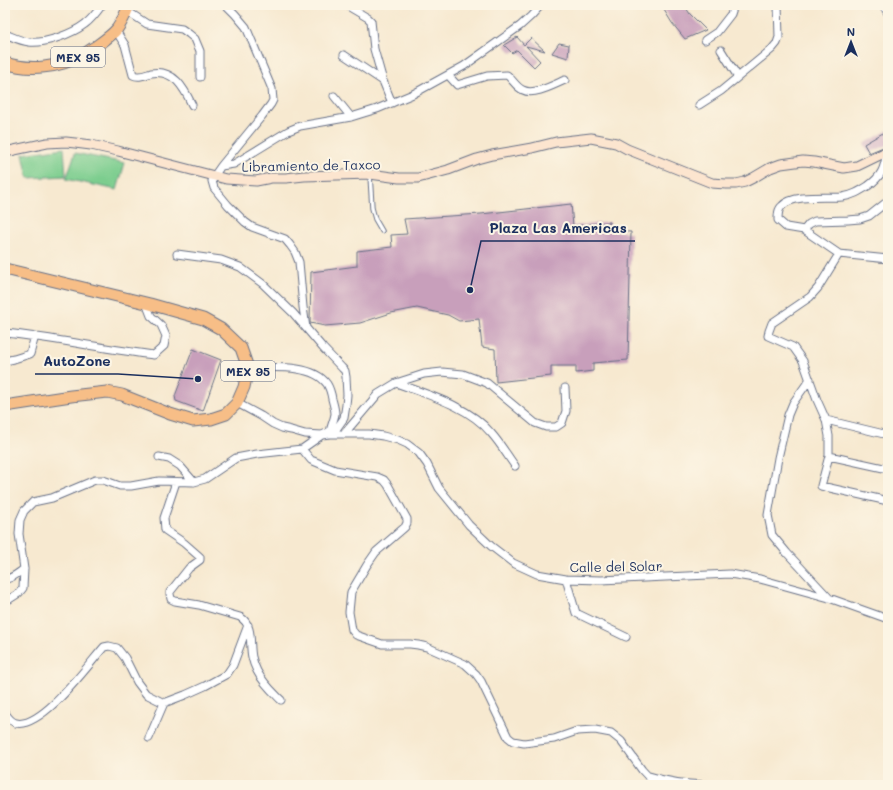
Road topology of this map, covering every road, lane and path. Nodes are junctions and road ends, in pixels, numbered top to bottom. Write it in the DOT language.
graph roads {
  1 [pos="102,5"];
  2 [pos="226,5"];
  3 [pos="346,5"];
  4 [pos="541,5"];
  5 [pos="734,5"];
  6 [pos="778,5"];
  7 [pos="883,5"];
  8 [pos="128,8"];
  9 [pos="888,13"];
  10 [pos="116,31"];
  11 [pos="5,34"];
  12 [pos="705,40"];
  13 [pos="721,50"];
  14 [pos="344,55"];
  15 [pos="5,63"];
  16 [pos="448,75"];
  17 [pos="200,77"];
  18 [pos="738,78"];
  19 [pos="565,80"];
  20 [pos="383,81"];
  21 [pos="334,96"];
  22 [pos="392,103"];
  23 [pos="192,105"];
  24 [pos="699,105"];
  25 [pos="351,117"];
  26 [pos="5,152"];
  27 [pos="888,152"];
  28 [pos="221,166"];
  29 [pos="370,174"];
  30 [pos="214,176"];
  31 [pos="888,201"];
  32 [pos="804,230"];
  33 [pos="382,231"];
  34 [pos="177,254"];
  35 [pos="839,254"];
  36 [pos="888,259"];
  37 [pos="5,269"];
  38 [pos="146,303"];
  39 [pos="306,328"];
  40 [pos="5,333"];
  41 [pos="34,336"];
  42 [pos="5,361"];
  43 [pos="248,368"];
  44 [pos="810,379"];
  45 [pos="396,384"];
  46 [pos="565,388"];
  47 [pos="237,403"];
  48 [pos="5,406"];
  49 [pos="826,420"];
  50 [pos="330,432"];
  51 [pos="344,434"];
  52 [pos="322,435"];
  53 [pos="888,435"];
  54 [pos="302,448"];
  55 [pos="159,456"];
  56 [pos="828,456"];
  57 [pos="515,466"];
  58 [pos="888,469"];
  59 [pos="176,482"];
  60 [pos="194,482"];
  61 [pos="888,501"];
  62 [pos="24,569"];
  63 [pos="566,579"];
  64 [pos="5,580"];
  65 [pos="829,598"];
  66 [pos="5,600"];
  67 [pos="888,619"];
  68 [pos="248,625"];
  69 [pos="626,637"];
  70 [pos="281,700"];
  71 [pos="164,703"];
  72 [pos="5,713"];
  73 [pos="149,738"];
  74 [pos="647,775"];
  75 [pos="656,785"];
  76 [pos="705,785"];
  1 -- 11 [label="street"];
  2 -- 28 [label="street"];
  3 -- 20 [label="street"];
  4 -- 16 [label="street"];
  5 -- 12 [label="street"];
  6 -- 18 [label="street"];
  7 -- 9 [label="street"];
  8 -- 10 [label="main road, MEX 95"];
  8 -- 17 [label="street"];
  10 -- 15 [label="main road, MEX 95"];
  10 -- 23 [label="street"];
  13 -- 18 [label="street"];
  14 -- 20 [label="street"];
  16 -- 19 [label="street"];
  16 -- 22 [label="street"];
  18 -- 24 [label="street"];
  20 -- 22 [label="street"];
  21 -- 25 [label="street"];
  22 -- 25 [label="street"];
  25 -- 28 [label="street"];
  26 -- 30 [label="main road, Libramiento de Taxco"];
  27 -- 29 [label="main road, Libramiento de Taxco"];
  27 -- 32 [label="street"];
  28 -- 30 [label="street"];
  29 -- 30 [label="main road, Libramiento de Taxco"];
  29 -- 33 [label="lane"];
  30 -- 39 [label="street"];
  31 -- 32 [label="street"];
  32 -- 35 [label="street"];
  34 -- 39 [label="street"];
  35 -- 36 [label="street"];
  35 -- 44 [label="street"];
  37 -- 38 [label="main road, MEX 95"];
  38 -- 41 [label="street"];
  38 -- 43 [label="main road, MEX 95"];
  39 -- 50 [label="street"];
  40 -- 41 [label="street"];
  41 -- 42 [label="street"];
  43 -- 47 [label="main road, MEX 95"];
  43 -- 50 [label="street"];
  44 -- 49 [label="street"];
  44 -- 65 [label="street"];
  45 -- 46 [label="street"];
  45 -- 51 [label="street"];
  45 -- 57 [label="street"];
  47 -- 48 [label="main road, MEX 95"];
  47 -- 52 [label="street, Calle del Solar"];
  49 -- 53 [label="street"];
  49 -- 56 [label="street"];
  50 -- 52 [label="street"];
  51 -- 52 [label="street, Calle del Solar"];
  51 -- 63 [label="street, Calle del Solar"];
  52 -- 54 [label="street"];
  54 -- 60 [label="street"];
  54 -- 74 [label="street"];
  55 -- 60 [label="street"];
  56 -- 58 [label="street"];
  56 -- 61 [label="street"];
  59 -- 60 [label="street"];
  59 -- 62 [label="street"];
  59 -- 68 [label="street"];
  62 -- 64 [label="street"];
  62 -- 66 [label="street"];
  63 -- 65 [label="street, Calle del Solar"];
  63 -- 69 [label="street"];
  65 -- 67 [label="street, Calle del Solar"];
  68 -- 70 [label="street"];
  68 -- 71 [label="street"];
  71 -- 72 [label="street"];
  71 -- 73 [label="street"];
  74 -- 75 [label="street"];
  74 -- 76 [label="street"];
}
